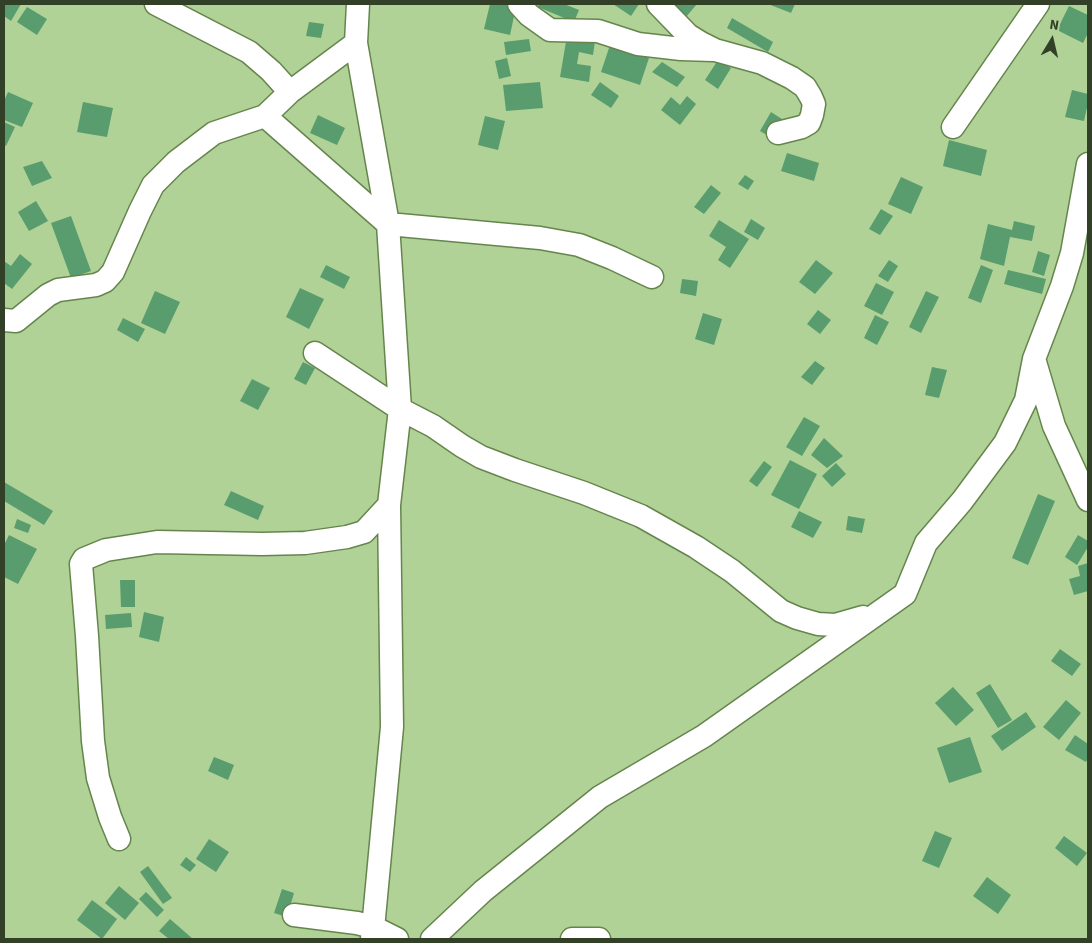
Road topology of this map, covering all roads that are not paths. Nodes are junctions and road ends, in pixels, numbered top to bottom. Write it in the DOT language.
graph roads {
  1 [pos="156,4"];
  2 [pos="358,4"];
  3 [pos="519,4"];
  4 [pos="658,4"];
  5 [pos="1038,4"];
  6 [pos="356,43"];
  7 [pos="715,50"];
  8 [pos="290,92"];
  9 [pos="265,116"];
  10 [pos="953,127"];
  11 [pos="778,133"];
  12 [pos="1088,164"];
  13 [pos="388,224"];
  14 [pos="1081,236"];
  15 [pos="652,277"];
  16 [pos="4,320"];
  17 [pos="315,353"];
  18 [pos="1034,359"];
  19 [pos="400,408"];
  20 [pos="1088,500"];
  21 [pos="389,505"];
  22 [pos="364,532"];
  23 [pos="389,534"];
  24 [pos="905,594"];
  25 [pos="119,839"];
  26 [pos="294,915"];
  27 [pos="372,933"];
  28 [pos="396,939"];
  29 [pos="432,939"];
  30 [pos="572,939"];
  31 [pos="598,939"];
  1 -- 8 [label="street"];
  2 -- 6 [label="street"];
  3 -- 7 [label="street"];
  4 -- 7 [label="street"];
  5 -- 10 [label="street"];
  6 -- 8 [label="street"];
  6 -- 13 [label="street"];
  7 -- 11 [label="street"];
  8 -- 9 [label="street"];
  9 -- 13 [label="street"];
  9 -- 16 [label="street"];
  12 -- 14 [label="street"];
  13 -- 15 [label="street"];
  13 -- 19 [label="street"];
  14 -- 18 [label="street"];
  17 -- 19 [label="street"];
  18 -- 20 [label="street"];
  18 -- 24 [label="street"];
  19 -- 21 [label="street"];
  19 -- 24 [label="street"];
  21 -- 22 [label="street"];
  21 -- 23 [label="street"];
  22 -- 23 [label="street"];
  22 -- 25 [label="street"];
  23 -- 27 [label="street"];
  24 -- 29 [label="street"];
  26 -- 27 [label="street"];
  27 -- 28 [label="street"];
  30 -- 31 [label="street"];
}
